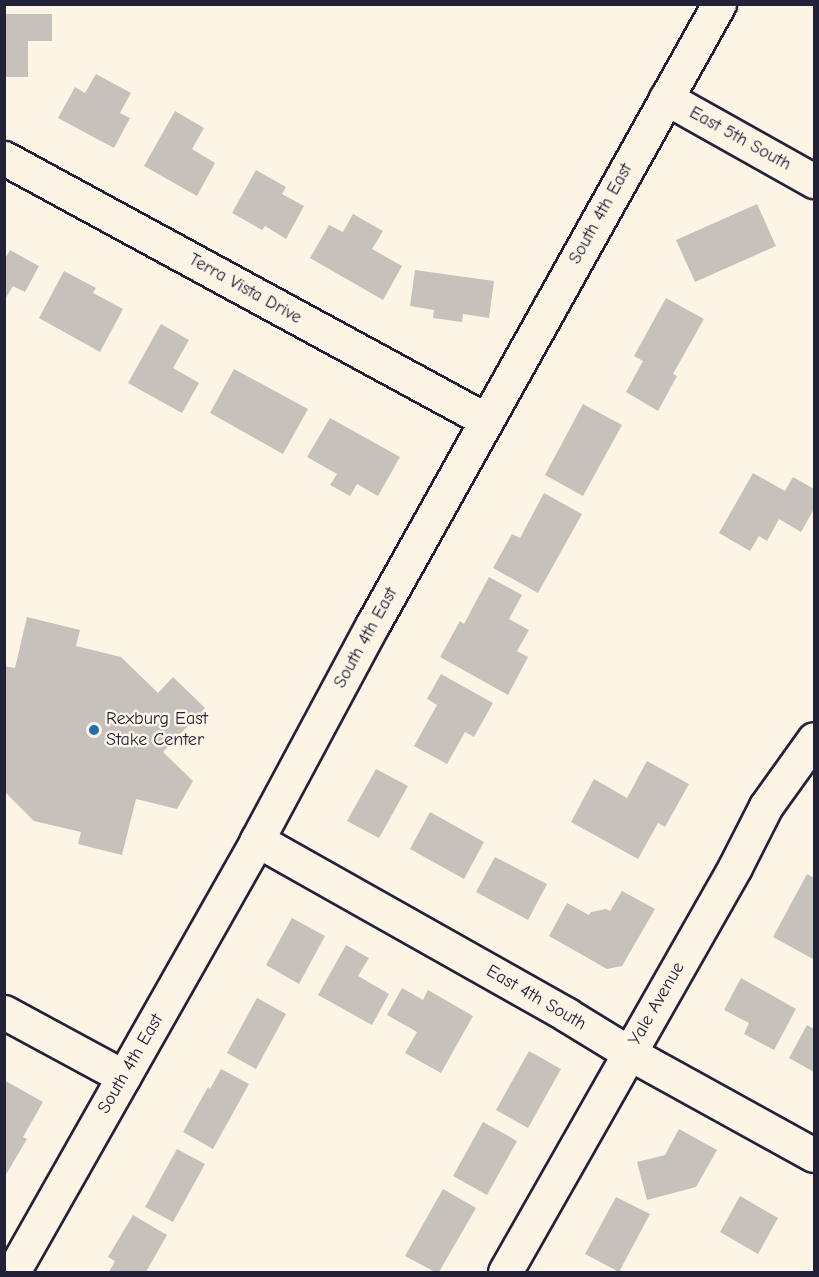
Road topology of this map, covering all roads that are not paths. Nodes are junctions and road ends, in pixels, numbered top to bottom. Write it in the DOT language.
graph roads {
  1 [pos="719,4"];
  2 [pos="666,98"];
  3 [pos="4,158"];
  4 [pos="814,181"];
  5 [pos="486,420"];
  6 [pos="814,739"];
  7 [pos="257,840"];
  8 [pos="4,1012"];
  9 [pos="629,1053"];
  10 [pos="124,1077"];
  11 [pos="814,1155"];
  12 [pos="13,1272"];
  13 [pos="505,1272"];
  1 -- 2 [label="street, South 4th East"];
  2 -- 4 [label="street, East 5th South"];
  2 -- 5 [label="street, South 4th East"];
  3 -- 5 [label="street, Terra Vista Drive"];
  5 -- 7 [label="street, South 4th East"];
  6 -- 9 [label="street, Yale Avenue"];
  7 -- 9 [label="street, East 4th South"];
  7 -- 10 [label="street, South 4th East"];
  8 -- 10 [label="street"];
  9 -- 11 [label="street, East 4th South"];
  9 -- 13 [label="street, Yale Avenue"];
  10 -- 12 [label="street, South 4th East"];
}
